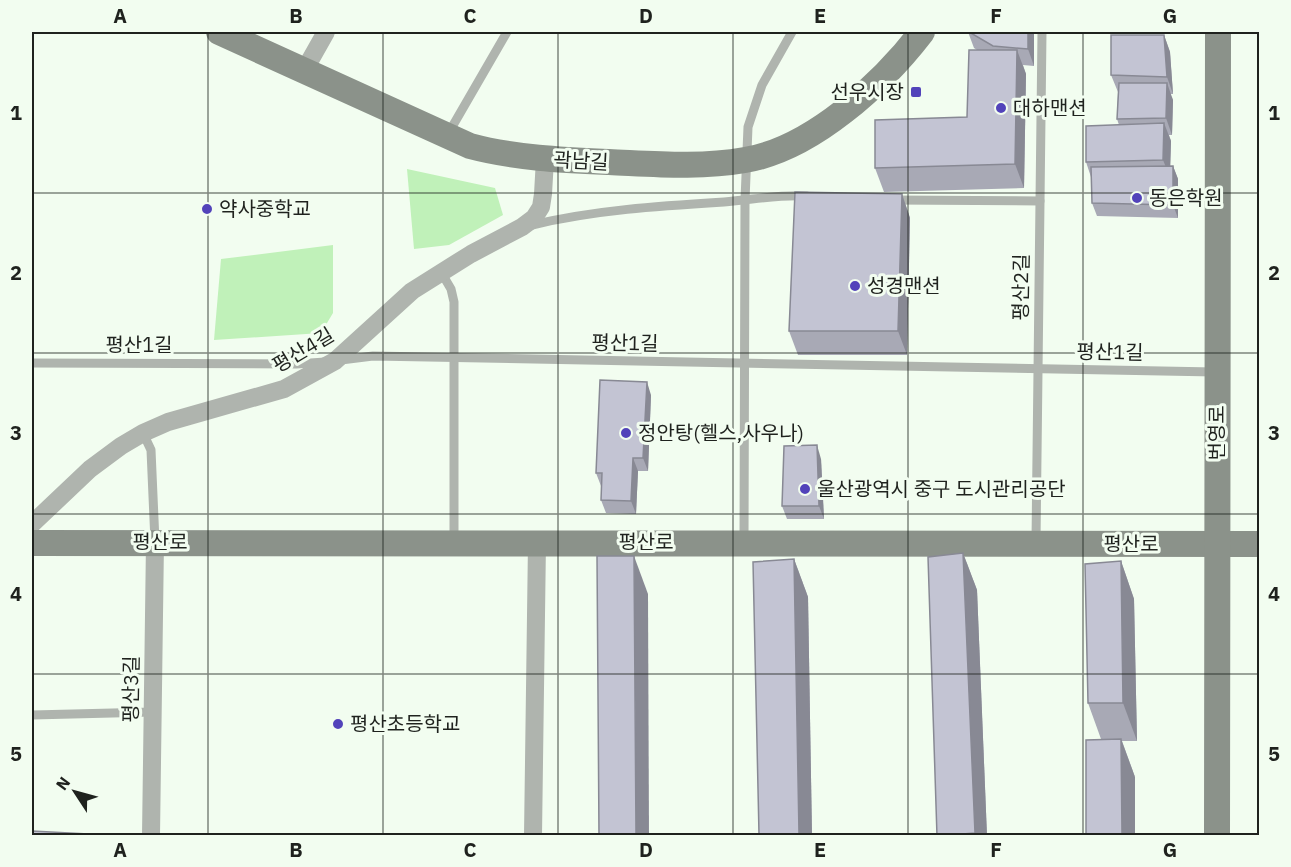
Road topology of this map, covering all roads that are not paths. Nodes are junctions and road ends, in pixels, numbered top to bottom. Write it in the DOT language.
graph roads {
  1 [pos="219,32"];
  2 [pos="326,32"];
  3 [pos="507,32"];
  4 [pos="792,32"];
  5 [pos="922,32"];
  6 [pos="1042,32"];
  7 [pos="1218,32"];
  8 [pos="304,71"];
  9 [pos="447,136"];
  10 [pos="546,159"];
  11 [pos="748,160"];
  12 [pos="816,197"];
  13 [pos="745,200"];
  14 [pos="879,200"];
  15 [pos="1040,201"];
  16 [pos="522,227"];
  17 [pos="441,272"];
  18 [pos="454,358"];
  19 [pos="335,361"];
  20 [pos="32,363"];
  21 [pos="745,363"];
  22 [pos="1038,369"];
  23 [pos="1218,372"];
  24 [pos="142,433"];
  25 [pos="32,524"];
  26 [pos="155,542"];
  27 [pos="454,542"];
  28 [pos="537,542"];
  29 [pos="744,542"];
  30 [pos="32,543"];
  31 [pos="1036,543"];
  32 [pos="1216,544"];
  33 [pos="1260,544"];
  34 [pos="153,712"];
  35 [pos="32,715"];
  36 [pos="152,836"];
  37 [pos="533,836"];
  38 [pos="1217,836"];
  1 -- 8 [label="main road, 곽남길"];
  2 -- 8 [label="street"];
  3 -- 9 [label="lane"];
  4 -- 11 [label="lane"];
  5 -- 11 [label="main road, 곽남길"];
  6 -- 15 [label="lane, 평산2길"];
  7 -- 23 [label="main road, 번영로"];
  8 -- 9 [label="main road, 곽남길"];
  9 -- 10 [label="main road, 곽남길"];
  10 -- 11 [label="main road, 곽남길"];
  10 -- 16 [label="street, 평산4길"];
  11 -- 13 [label="lane"];
  12 -- 13 [label="lane"];
  13 -- 16 [label="lane"];
  13 -- 21 [label="lane"];
  14 -- 15 [label="lane"];
  15 -- 22 [label="lane, 평산2길"];
  16 -- 17 [label="street, 평산4길"];
  17 -- 18 [label="lane"];
  17 -- 19 [label="street, 평산4길"];
  18 -- 19 [label="lane, 평산1길"];
  18 -- 21 [label="lane, 평산1길"];
  18 -- 27 [label="lane"];
  19 -- 20 [label="lane, 평산1길"];
  19 -- 24 [label="street, 평산4길"];
  21 -- 22 [label="lane, 평산1길"];
  21 -- 29 [label="lane"];
  22 -- 23 [label="lane, 평산1길"];
  22 -- 31 [label="lane, 평산2길"];
  23 -- 32 [label="main road, 번영로"];
  24 -- 25 [label="street, 평산4길"];
  24 -- 26 [label="lane"];
  26 -- 27 [label="main road, 평산로"];
  26 -- 30 [label="main road, 평산로"];
  26 -- 34 [label="street, 평산3길"];
  27 -- 28 [label="main road, 평산로"];
  28 -- 29 [label="main road, 평산로"];
  28 -- 37 [label="street"];
  29 -- 31 [label="main road, 평산로"];
  31 -- 32 [label="main road, 평산로"];
  32 -- 33 [label="main road, 평산로"];
  32 -- 38 [label="main road, 번영로"];
  34 -- 35 [label="lane"];
  34 -- 36 [label="street, 평산3길"];
}
